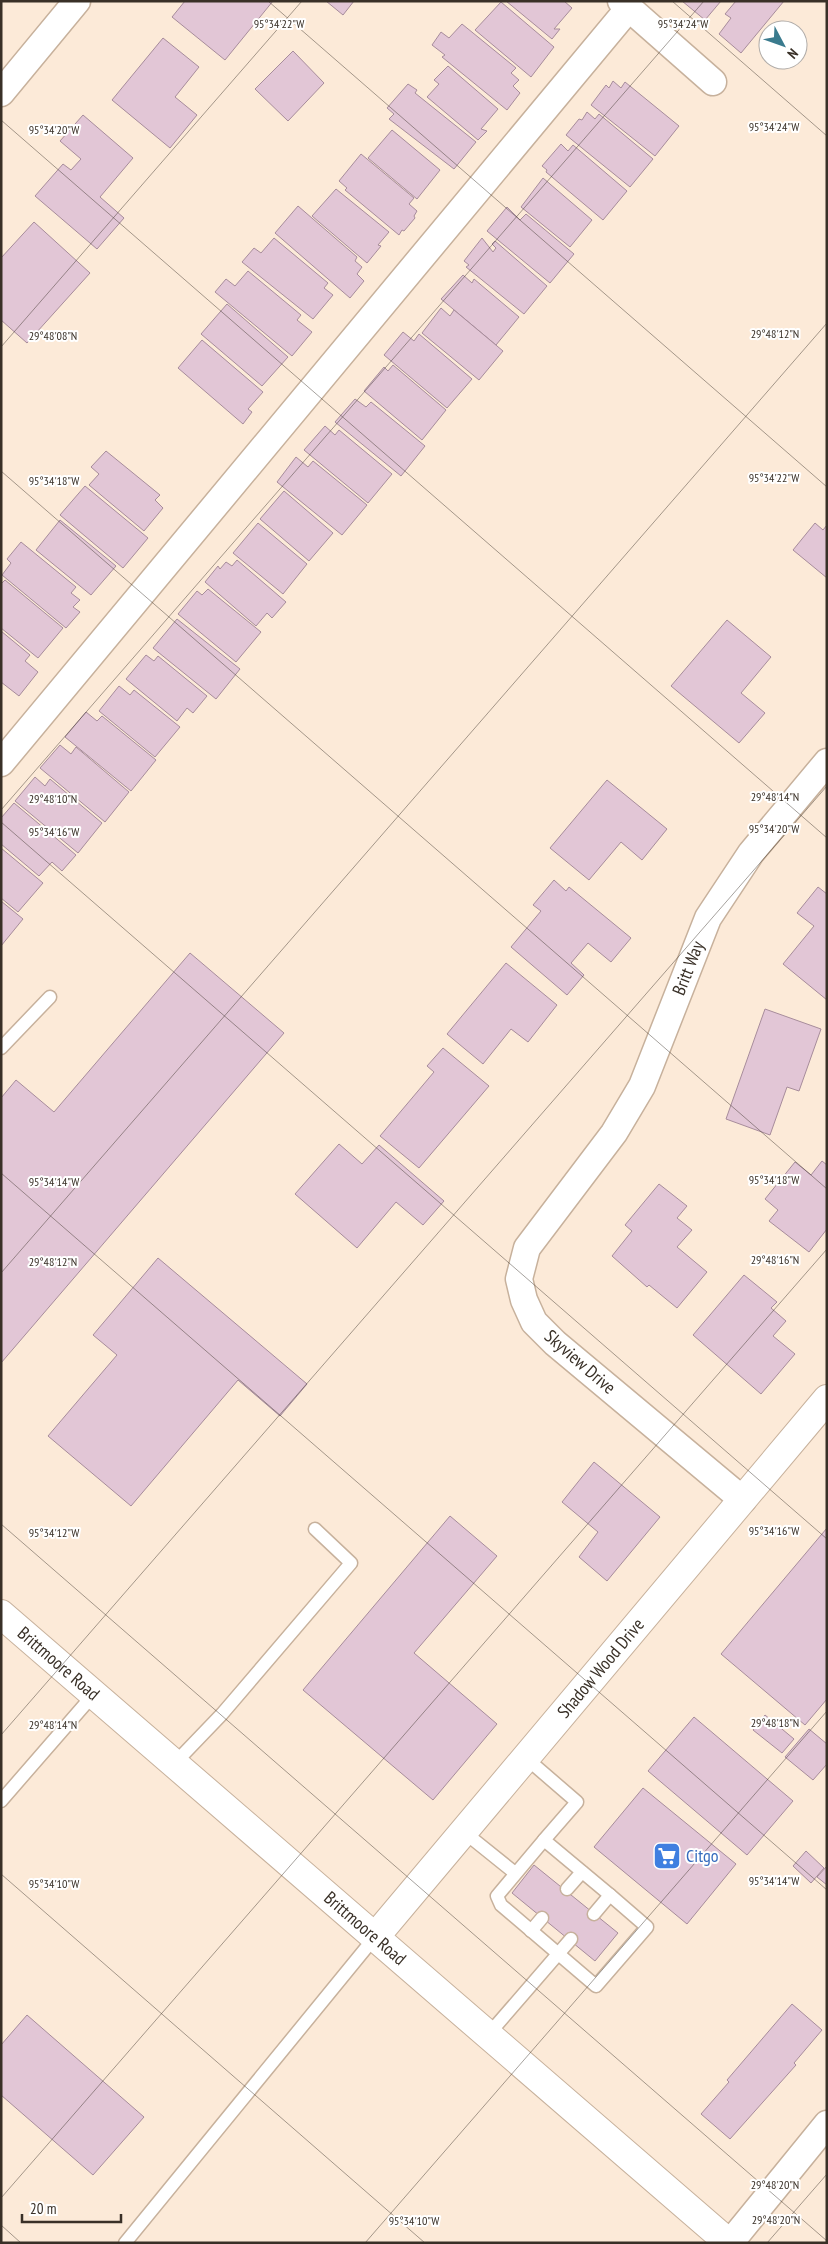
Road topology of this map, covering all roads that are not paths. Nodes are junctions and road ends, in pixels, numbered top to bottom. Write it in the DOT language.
graph roads {
  1 [pos="77,1"];
  2 [pos="625,5"];
  3 [pos="713,82"];
  4 [pos="1,93"];
  5 [pos="827,762"];
  6 [pos="1,763"];
  7 [pos="50,997"];
  8 [pos="1,1048"];
  9 [pos="572,1188"];
  10 [pos="827,1399"];
  11 [pos="743,1500"];
  12 [pos="315,1529"];
  13 [pos="1,1614"];
  14 [pos="94,1694"];
  15 [pos="526,1758"];
  16 [pos="174,1764"];
  17 [pos="1,1801"];
  18 [pos="464,1832"];
  19 [pos="544,1840"];
  20 [pos="582,1872"];
  21 [pos="515,1874"];
  22 [pos="567,1889"];
  23 [pos="610,1895"];
  24 [pos="594,1914"];
  25 [pos="542,1918"];
  26 [pos="531,1931"];
  27 [pos="375,1937"];
  28 [pos="571,1939"];
  29 [pos="558,1954"];
  30 [pos="488,2035"];
  31 [pos="827,2124"];
  32 [pos="125,2243"];
  33 [pos="730,2243"];
  1 -- 4 [label="street"];
  2 -- 3 [label="street"];
  2 -- 6 [label="street"];
  5 -- 9 [label="street, Britt Way"];
  7 -- 8 [label="lane"];
  9 -- 11 [label="street, Skyview Drive"];
  10 -- 11 [label="main road, Shadow Wood Drive"];
  11 -- 15 [label="main road, Shadow Wood Drive"];
  12 -- 16 [label="lane"];
  13 -- 14 [label="main road, Brittmoore Road"];
  14 -- 16 [label="main road, Brittmoore Road"];
  14 -- 17 [label="lane"];
  15 -- 18 [label="main road, Shadow Wood Drive"];
  15 -- 19 [label="lane"];
  16 -- 27 [label="main road, Brittmoore Road"];
  18 -- 21 [label="lane"];
  18 -- 27 [label="main road, Shadow Wood Drive"];
  19 -- 20 [label="lane"];
  19 -- 21 [label="lane"];
  20 -- 22 [label="lane"];
  20 -- 23 [label="lane"];
  21 -- 26 [label="lane"];
  23 -- 24 [label="lane"];
  23 -- 29 [label="lane"];
  25 -- 26 [label="lane"];
  26 -- 29 [label="lane"];
  27 -- 30 [label="main road, Brittmoore Road"];
  27 -- 32 [label="lane"];
  28 -- 29 [label="lane"];
  29 -- 30 [label="lane"];
  30 -- 33 [label="main road, Brittmoore Road"];
  31 -- 33 [label="street"];
}
